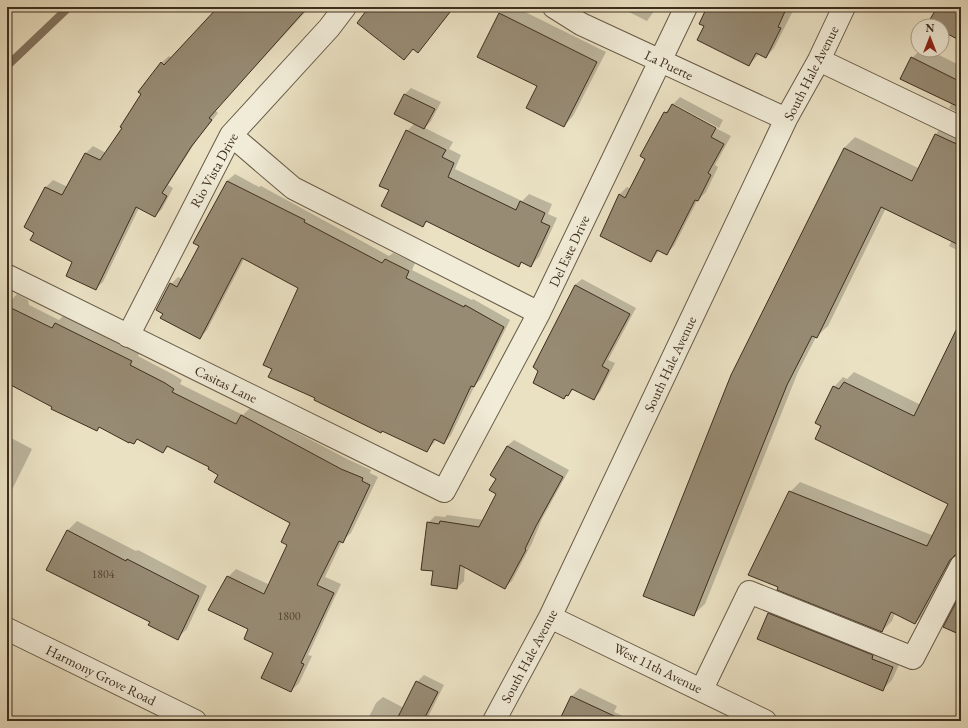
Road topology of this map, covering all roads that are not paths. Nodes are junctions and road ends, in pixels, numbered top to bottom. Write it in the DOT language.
graph roads {
  1 [pos="345,7"];
  2 [pos="554,7"];
  3 [pos="686,7"];
  4 [pos="844,7"];
  5 [pos="659,60"];
  6 [pos="819,60"];
  7 [pos="786,120"];
  8 [pos="961,128"];
  9 [pos="231,135"];
  10 [pos="8,276"];
  11 [pos="539,313"];
  12 [pos="128,336"];
  13 [pos="444,491"];
  14 [pos="961,566"];
  15 [pos="550,616"];
  16 [pos="7,629"];
  17 [pos="702,689"];
  18 [pos="195,721"];
  19 [pos="494,721"];
  20 [pos="765,721"];
  1 -- 9 [label="street, Rio Vista Drive"];
  2 -- 5 [label="street, La Puerte"];
  3 -- 5 [label="street, Del Este Drive"];
  4 -- 6 [label="street, South Hale Avenue"];
  5 -- 7 [label="street, La Puerte"];
  5 -- 11 [label="street, Del Este Drive"];
  6 -- 7 [label="street, South Hale Avenue"];
  6 -- 8 [label="street"];
  7 -- 15 [label="street, South Hale Avenue"];
  9 -- 11 [label="street"];
  9 -- 12 [label="street, Rio Vista Drive"];
  10 -- 12 [label="street, Casitas Lane"];
  11 -- 13 [label="street, Del Este Drive"];
  12 -- 13 [label="street, Casitas Lane"];
  14 -- 17 [label="street"];
  15 -- 17 [label="street, West 11th Avenue"];
  15 -- 19 [label="street, South Hale Avenue"];
  16 -- 18 [label="street, Harmony Grove Road"];
  17 -- 20 [label="street, West 11th Avenue"];
}
